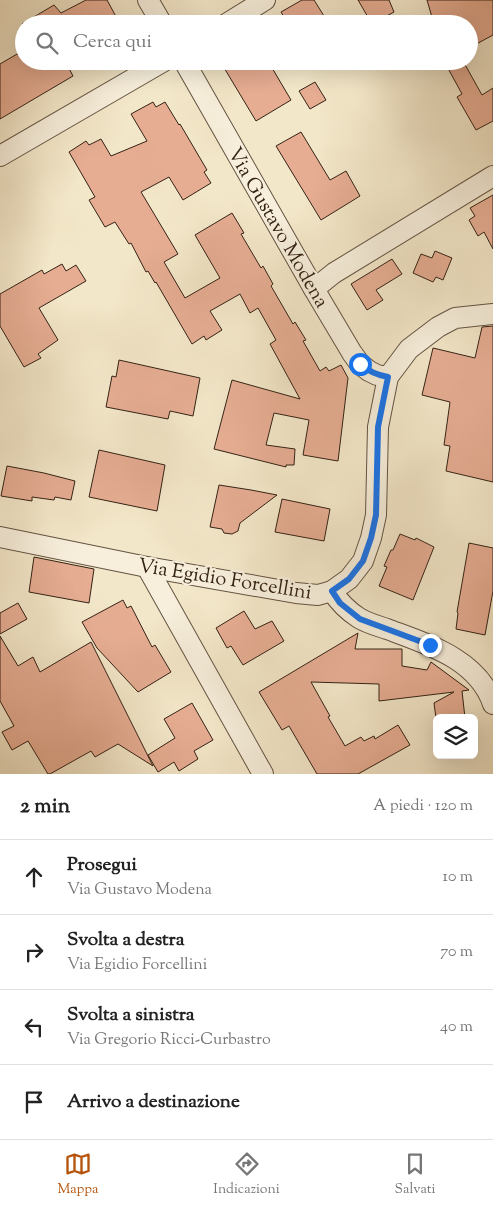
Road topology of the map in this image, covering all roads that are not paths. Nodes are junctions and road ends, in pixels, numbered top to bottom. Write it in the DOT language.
graph roads {
  1 [pos="148,0"];
  2 [pos="265,0"];
  3 [pos="157,15"];
  4 [pos="241,15"];
  5 [pos="148,70"];
  6 [pos="189,70"];
  7 [pos="0,156"];
  8 [pos="493,176"];
  9 [pos="314,289"];
  10 [pos="493,314"];
  11 [pos="388,377"];
  12 [pos="0,537"];
  13 [pos="147,566"];
  14 [pos="332,591"];
  15 [pos="493,704"];
  16 [pos="264,774"];
  1 -- 3 [label="street"];
  2 -- 4 [label="street"];
  5 -- 7 [label="street"];
  6 -- 9 [label="street, Via Gustavo Modena"];
  8 -- 9 [label="street"];
  9 -- 11 [label="street, Via Gustavo Modena"];
  10 -- 11 [label="street, Via Egidio Forcellini"];
  11 -- 14 [label="street, Via Egidio Forcellini"];
  12 -- 13 [label="street, Via Egidio Forcellini"];
  13 -- 14 [label="street, Via Egidio Forcellini"];
  13 -- 16 [label="street"];
  14 -- 15 [label="street"];
}
